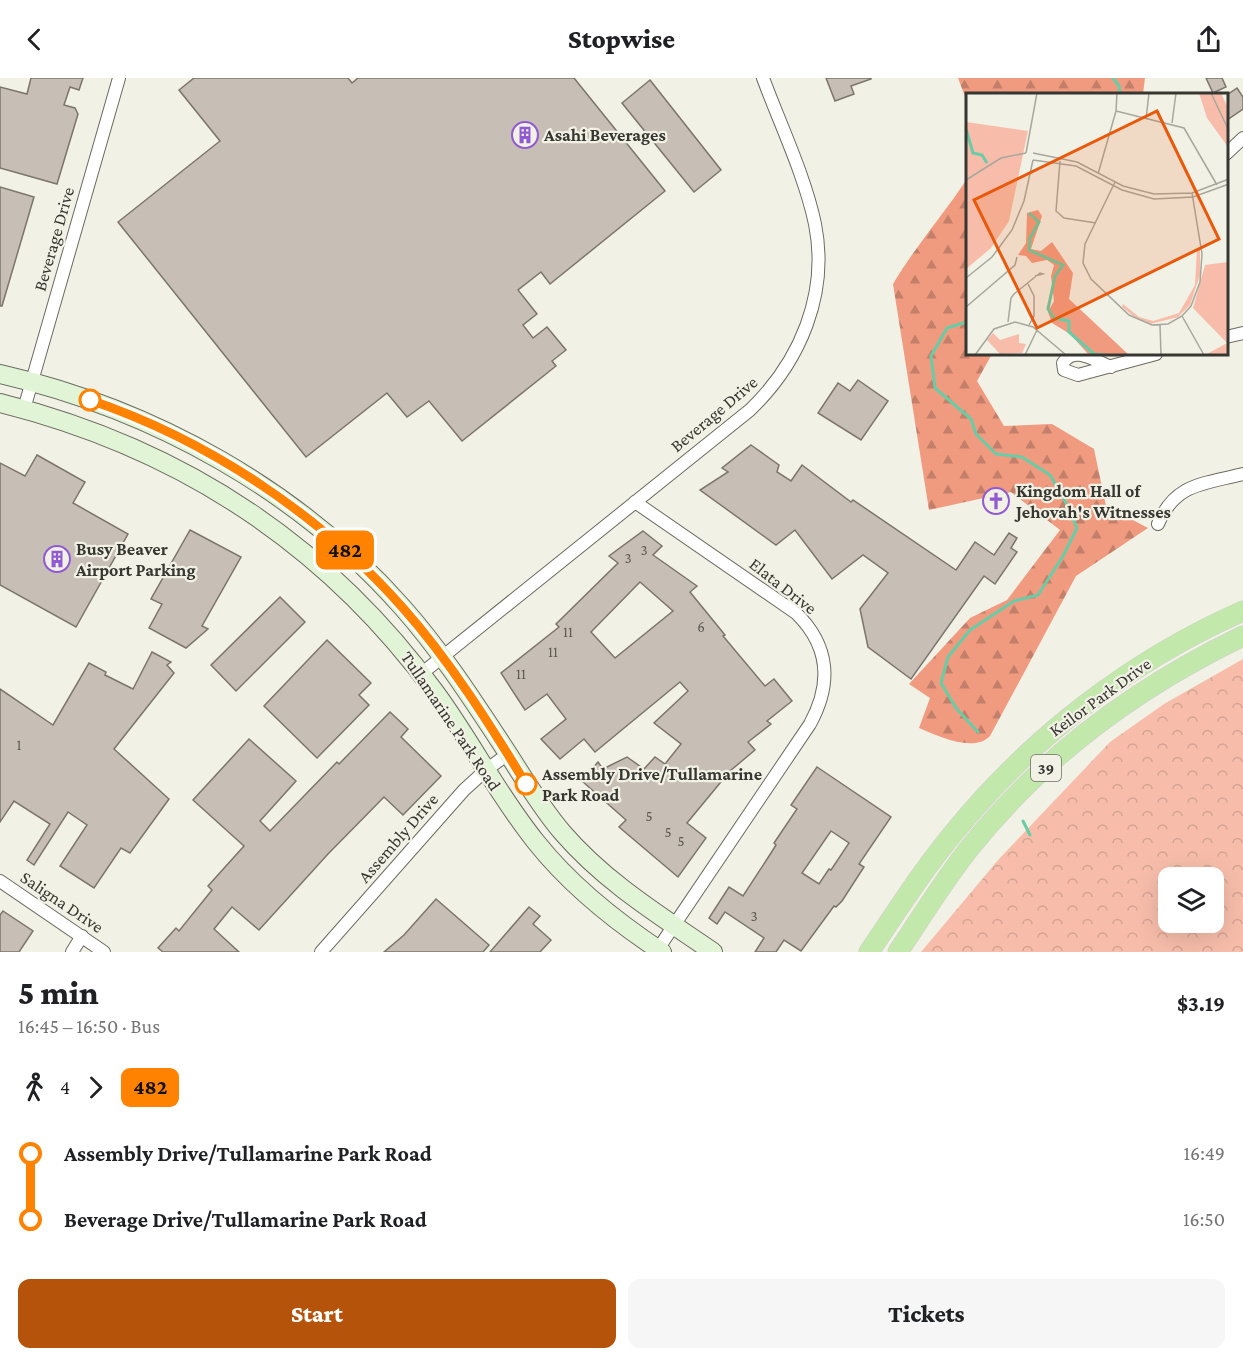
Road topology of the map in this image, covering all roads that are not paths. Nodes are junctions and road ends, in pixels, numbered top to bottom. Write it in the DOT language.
graph roads {
  1 [pos="119,78"];
  2 [pos="763,78"];
  3 [pos="1243,138"];
  4 [pos="1228,153"];
  5 [pos="1243,333"];
  6 [pos="1228,337"];
  7 [pos="1149,356"];
  8 [pos="1111,367"];
  9 [pos="0,374"];
  10 [pos="32,382"];
  11 [pos="0,403"];
  12 [pos="24,409"];
  13 [pos="1243,474"];
  14 [pos="635,502"];
  15 [pos="1158,524"];
  16 [pos="1243,611"];
  17 [pos="1243,636"];
  18 [pos="442,657"];
  19 [pos="422,674"];
  20 [pos="508,754"];
  21 [pos="486,770"];
  22 [pos="0,881"];
  23 [pos="673,926"];
  24 [pos="82,936"];
  25 [pos="660,951"];
  26 [pos="72,952"];
  27 [pos="104,952"];
  28 [pos="321,952"];
  29 [pos="713,952"];
  30 [pos="869,952"];
  31 [pos="898,952"];
  1 -- 10 [label="street, Beverage Drive"];
  2 -- 14 [label="street, Beverage Drive"];
  3 -- 4 [label="street"];
  5 -- 6 [label="street"];
  7 -- 8 [label="street"];
  9 -- 10 [label="street, Tullamarine Park Road"];
  10 -- 12 [label="street, Beverage Drive"];
  10 -- 18 [label="street, Tullamarine Park Road"];
  11 -- 12 [label="street, Tullamarine Park Road"];
  12 -- 19 [label="street, Tullamarine Park Road"];
  13 -- 15 [label="street"];
  14 -- 18 [label="street, Beverage Drive"];
  14 -- 23 [label="street, Elata Drive"];
  16 -- 30 [label="main road, Keilor Park Drive / 39"];
  17 -- 31 [label="main road, Keilor Park Drive / 39"];
  18 -- 19 [label="street, Beverage Drive"];
  18 -- 20 [label="street, Tullamarine Park Road"];
  19 -- 21 [label="street, Tullamarine Park Road"];
  20 -- 21 [label="street, Assembly Drive"];
  20 -- 23 [label="street, Tullamarine Park Road"];
  21 -- 25 [label="street, Tullamarine Park Road"];
  21 -- 28 [label="street, Assembly Drive"];
  22 -- 24 [label="street, Saligna Drive"];
  23 -- 25 [label="street, Elata Drive"];
  23 -- 29 [label="street, Tullamarine Park Road"];
  24 -- 26 [label="street"];
  24 -- 27 [label="street, Saligna Drive"];
}
